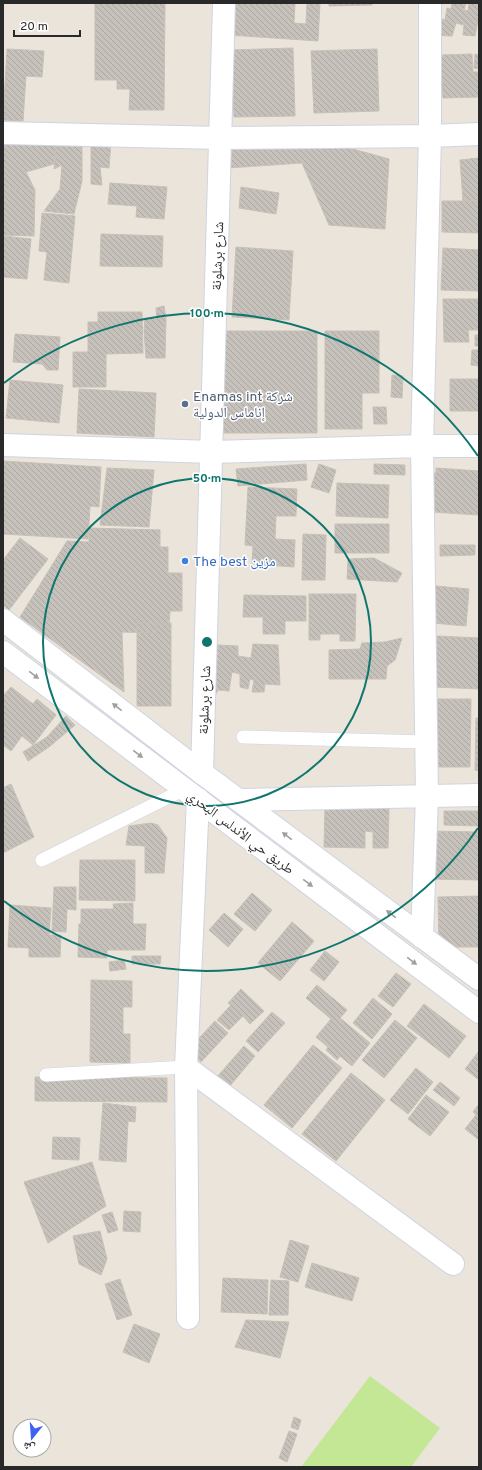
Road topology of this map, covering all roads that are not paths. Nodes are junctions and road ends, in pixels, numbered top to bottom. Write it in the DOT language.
graph roads {
  1 [pos="224,3"];
  2 [pos="430,3"];
  3 [pos="3,133"];
  4 [pos="479,134"];
  5 [pos="430,136"];
  6 [pos="221,138"];
  7 [pos="3,445"];
  8 [pos="422,446"];
  9 [pos="479,446"];
  10 [pos="212,452"];
  11 [pos="3,620"];
  12 [pos="3,652"];
  13 [pos="243,737"];
  14 [pos="426,742"];
  15 [pos="202,773"];
  16 [pos="192,794"];
  17 [pos="479,795"];
  18 [pos="428,796"];
  19 [pos="239,800"];
  20 [pos="42,860"];
  21 [pos="422,937"];
  22 [pos="479,979"];
  23 [pos="479,1012"];
  24 [pos="186,1067"];
  25 [pos="46,1075"];
  26 [pos="453,1264"];
  27 [pos="188,1318"];
  1 -- 6 [label="street, شارع برشلونة"];
  2 -- 5 [label="street"];
  3 -- 6 [label="street"];
  4 -- 5 [label="street"];
  5 -- 6 [label="street"];
  5 -- 8 [label="street"];
  6 -- 10 [label="street, شارع برشلونة"];
  7 -- 10 [label="street"];
  8 -- 9 [label="street"];
  8 -- 10 [label="street"];
  8 -- 14 [label="street"];
  10 -- 15 [label="street, شارع برشلونة"];
  15 -- 11 [label="street, طريق حي الأندلس البحري, one-way"];
  12 -- 16 [label="street, طريق حي الأندلس البحري, one-way"];
  13 -- 14 [label="lane"];
  14 -- 18 [label="street"];
  15 -- 19 [label="street, طريق حي الأندلس البحري"];
  16 -- 20 [label="lane"];
  16 -- 23 [label="street, طريق حي الأندلس البحري, one-way"];
  16 -- 24 [label="street"];
  17 -- 18 [label="street"];
  18 -- 19 [label="street"];
  18 -- 21 [label="street"];
  21 -- 19 [label="street, طريق حي الأندلس البحري, one-way"];
  21 -- 22 [label="street, طريق حي الأندلس البحري"];
  24 -- 25 [label="lane"];
  24 -- 26 [label="street"];
  24 -- 27 [label="street"];
}
